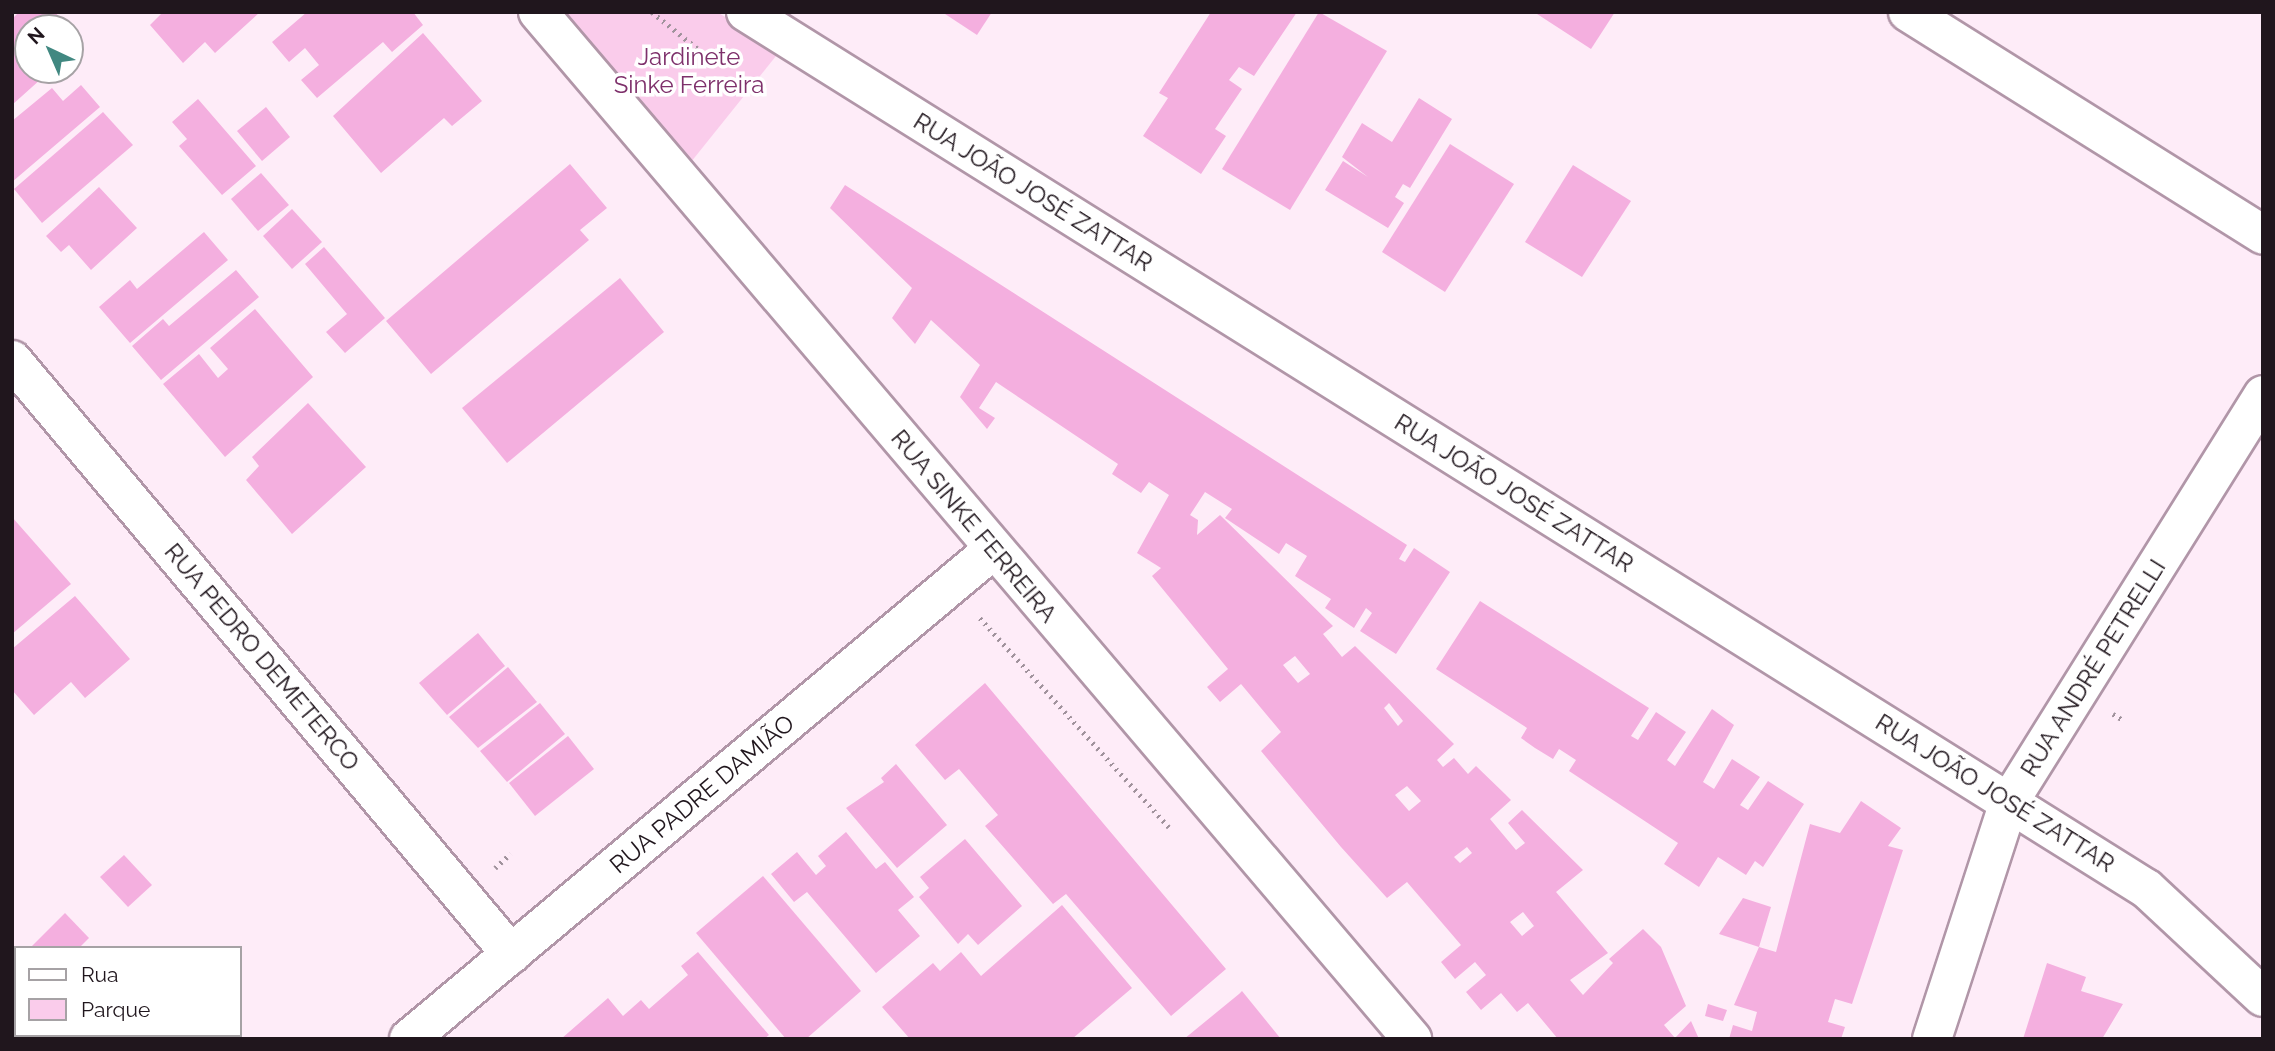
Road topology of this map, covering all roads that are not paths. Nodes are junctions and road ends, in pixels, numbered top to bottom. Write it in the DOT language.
graph roads {
  1 [pos="538,12"];
  2 [pos="746,12"];
  3 [pos="1908,12"];
  4 [pos="2263,235"];
  5 [pos="12,360"];
  6 [pos="2263,395"];
  7 [pos="994,549"];
  8 [pos="2009,802"];
  9 [pos="511,954"];
  10 [pos="2263,997"];
  11 [pos="409,1039"];
  12 [pos="1412,1039"];
  13 [pos="1932,1039"];
  1 -- 7 [label="street, RUA SINKE FERREIRA"];
  2 -- 8 [label="street, RUA JOÃO JOSÉ ZATTAR"];
  3 -- 4 [label="street"];
  5 -- 9 [label="street, RUA PEDRO DEMETERCO"];
  6 -- 8 [label="street, RUA ANDRÉ PETRELLI"];
  7 -- 9 [label="street, RUA PADRE DAMIÃO"];
  7 -- 12 [label="street, RUA SINKE FERREIRA"];
  8 -- 10 [label="street, RUA JOÃO JOSÉ ZATTAR"];
  8 -- 13 [label="street, RUA ANDRÉ PETRELLI"];
  9 -- 11 [label="street, RUA PADRE DAMIÃO"];
}
